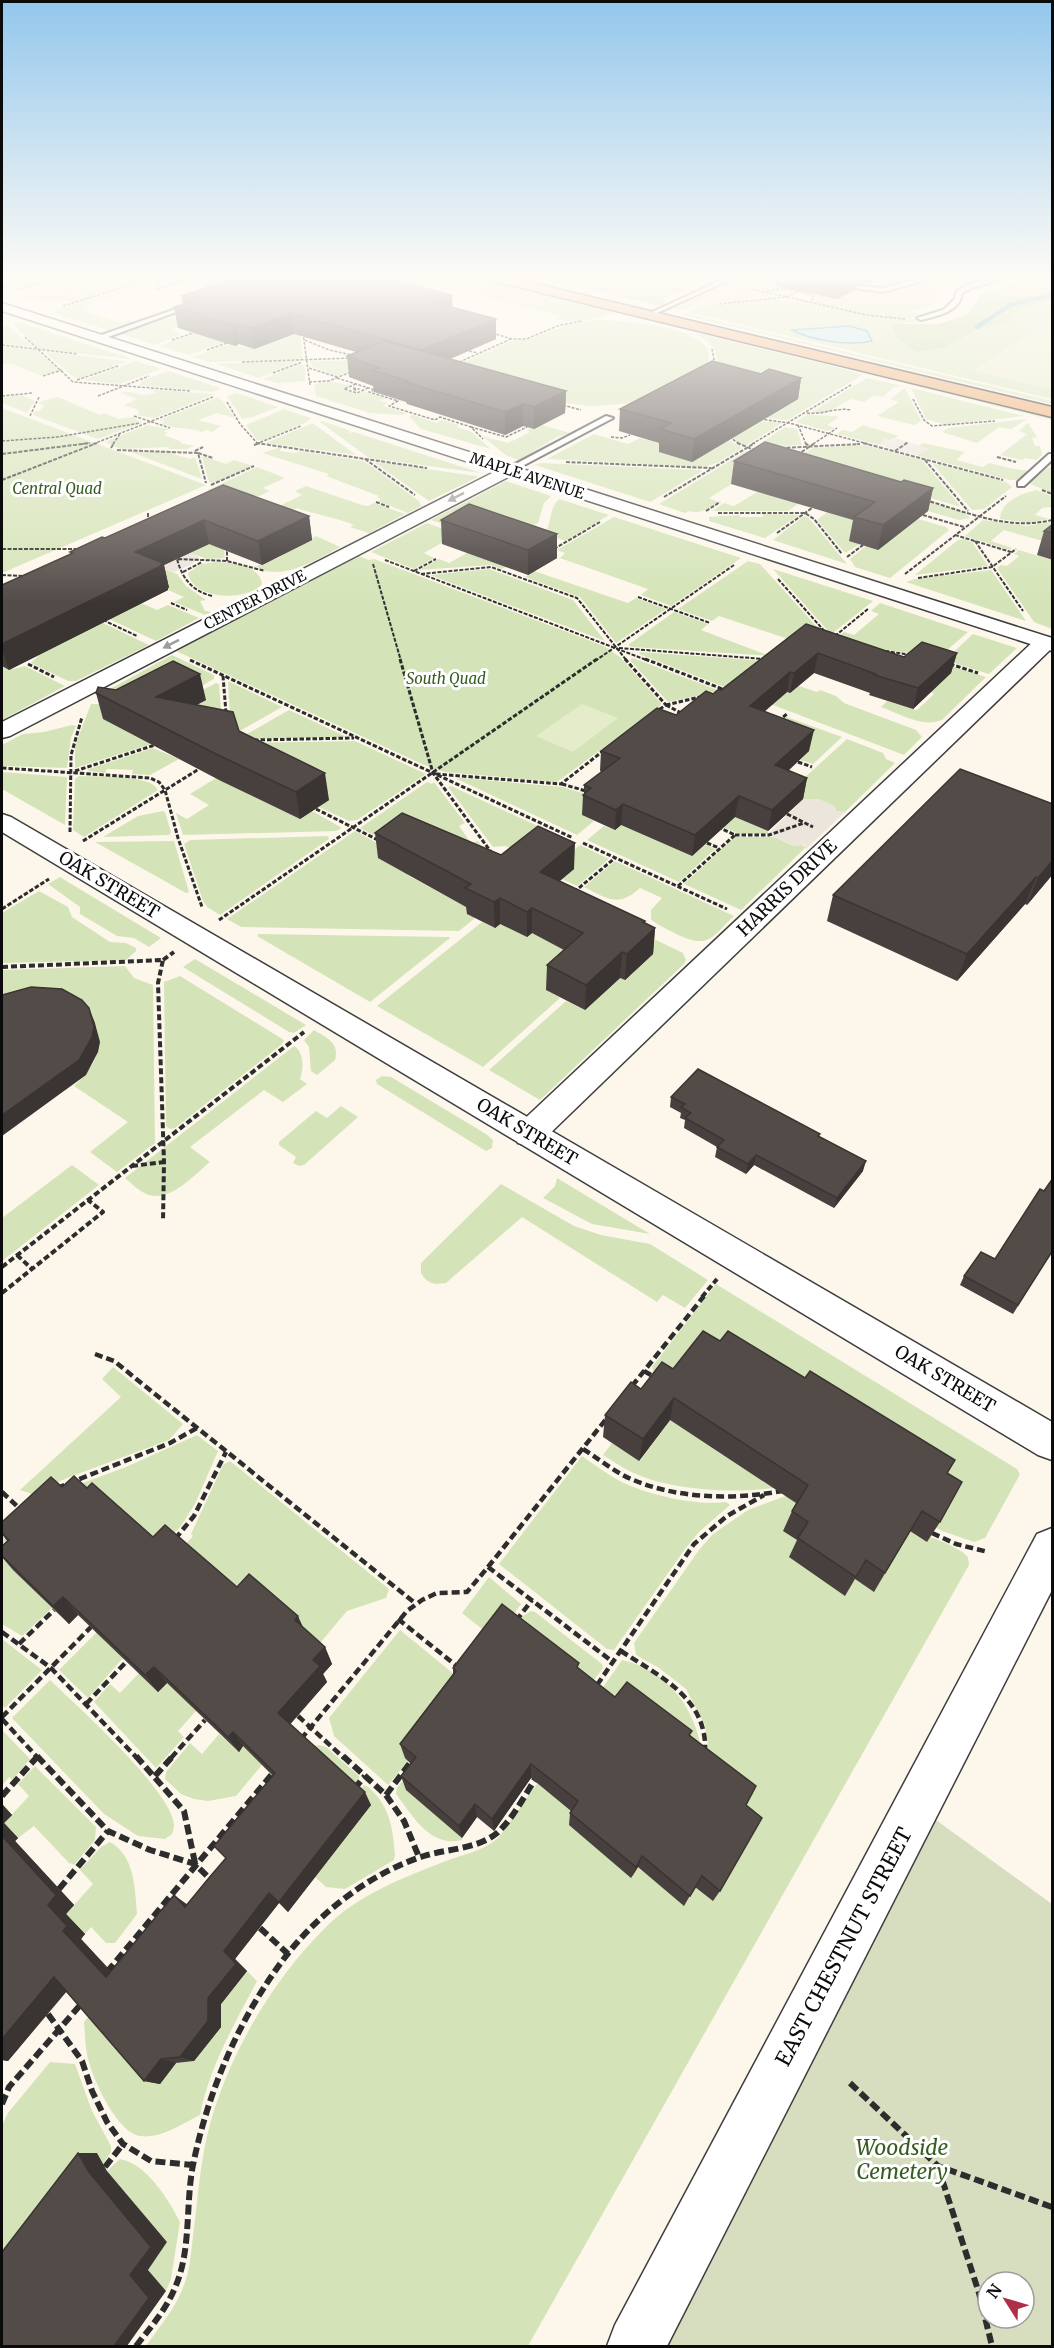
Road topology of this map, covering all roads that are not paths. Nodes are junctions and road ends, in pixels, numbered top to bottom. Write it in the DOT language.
graph roads {
  1 [pos="241,385"];
  2 [pos="942,385"];
  3 [pos="961,385"];
  4 [pos="1053,406"];
  5 [pos="1053,412"];
  6 [pos="609,418"];
  7 [pos="1053,456"];
  8 [pos="508,470"];
  9 [pos="1021,484"];
  10 [pos="1049,644"];
  11 [pos="2,731"];
  12 [pos="2,822"];
  13 [pos="530,1134"];
  14 [pos="1053,1442"];
  15 [pos="1053,1548"];
  16 [pos="636,2346"];
  1 -- 8 [label="street, MAPLE AVENUE"];
  2 -- 5 [label="highway"];
  3 -- 4 [label="highway"];
  6 -- 8 [label="lane"];
  7 -- 9 [label="lane"];
  8 -- 10 [label="street, MAPLE AVENUE"];
  8 -- 11 [label="street, CENTER DRIVE, one-way"];
  10 -- 13 [label="street, HARRIS DRIVE"];
  12 -- 13 [label="street, OAK STREET"];
  13 -- 14 [label="street, OAK STREET"];
  15 -- 16 [label="street, EAST CHESTNUT STREET"];
}
